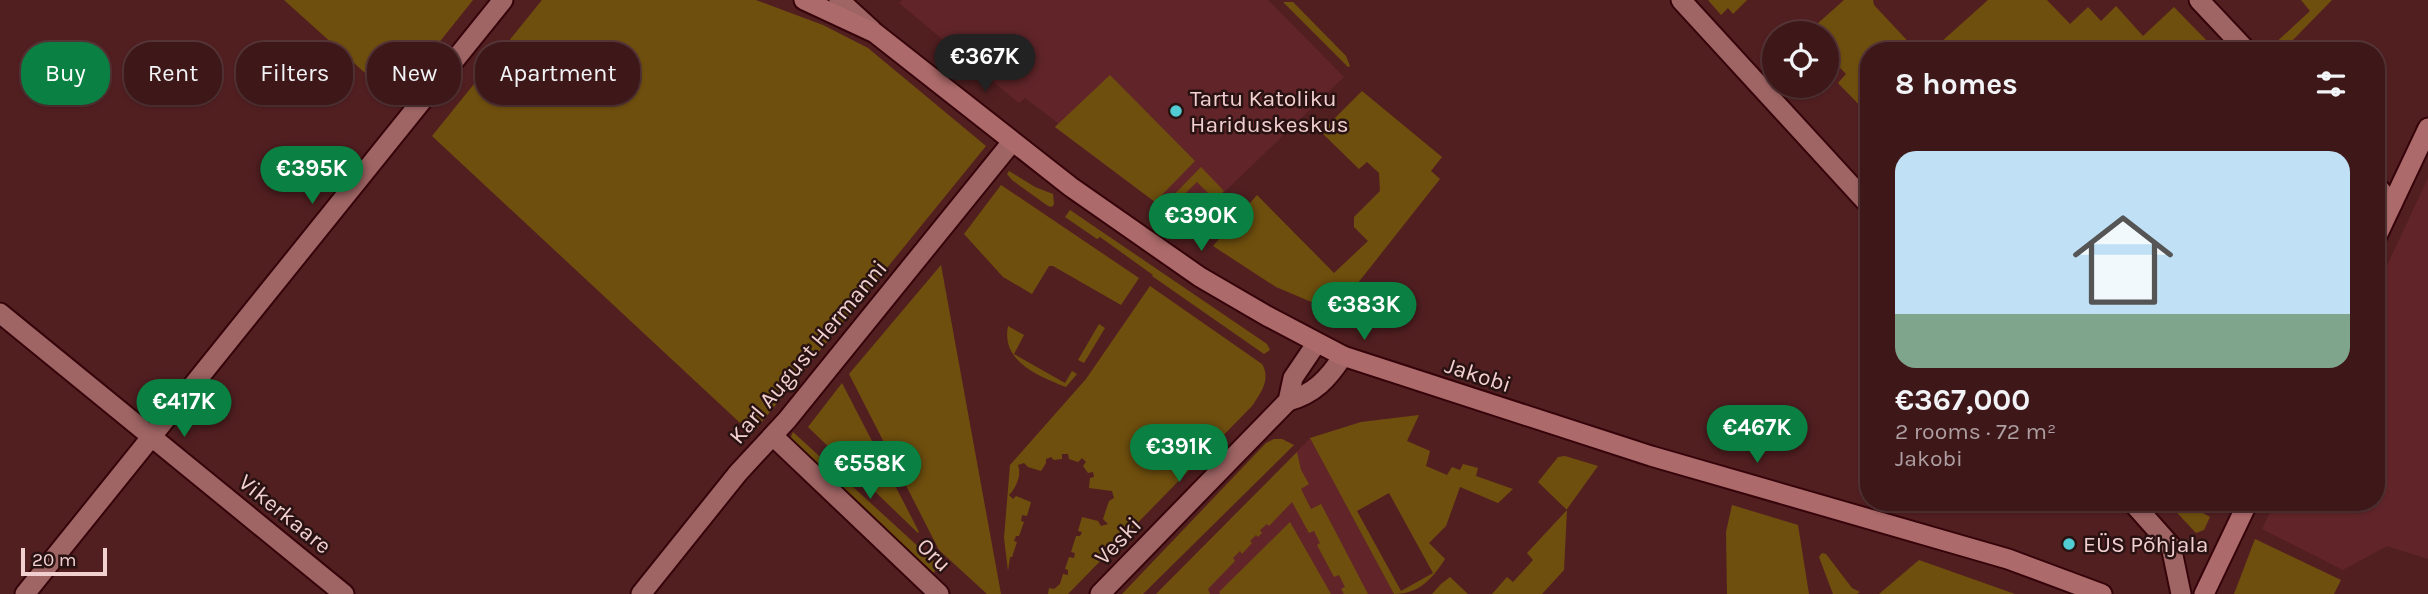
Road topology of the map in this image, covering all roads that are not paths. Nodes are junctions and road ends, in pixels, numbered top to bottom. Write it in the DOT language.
graph roads {
  1 [pos="503,0"];
  2 [pos="804,0"];
  3 [pos="839,0"];
  4 [pos="1681,0"];
  5 [pos="2199,0"];
  6 [pos="875,33"];
  7 [pos="2239,42"];
  8 [pos="2428,128"];
  9 [pos="1013,142"];
  10 [pos="1860,195"];
  11 [pos="2385,196"];
  12 [pos="2392,204"];
  13 [pos="2385,219"];
  14 [pos="0,313"];
  15 [pos="1316,344"];
  16 [pos="1343,356"];
  17 [pos="1287,401"];
  18 [pos="773,436"];
  19 [pos="153,437"];
  20 [pos="2140,511"];
  21 [pos="2244,511"];
  22 [pos="25,594"];
  23 [pos="344,594"];
  24 [pos="640,594"];
  25 [pos="939,594"];
  26 [pos="1100,594"];
  27 [pos="2102,594"];
  28 [pos="2181,594"];
  29 [pos="2204,594"];
  1 -- 19 [label="street"];
  2 -- 6 [label="main road, Jakobi"];
  3 -- 6 [label="street"];
  4 -- 10 [label="street"];
  5 -- 7 [label="street"];
  6 -- 9 [label="main road, Jakobi"];
  8 -- 12 [label="main road"];
  9 -- 15 [label="main road, Jakobi"];
  9 -- 18 [label="street, Karl August Hermanni"];
  11 -- 12 [label="street"];
  12 -- 13 [label="main road"];
  14 -- 19 [label="street, Vikerkaare"];
  15 -- 16 [label="main road, Jakobi"];
  15 -- 17 [label="street, Veski"];
  16 -- 17 [label="street, Veski"];
  16 -- 27 [label="main road, Jakobi"];
  17 -- 26 [label="street, Veski"];
  18 -- 24 [label="street, Karl August Hermanni"];
  18 -- 25 [label="street, Oru"];
  19 -- 22 [label="street"];
  19 -- 23 [label="street, Vikerkaare"];
  20 -- 28 [label="street"];
  21 -- 29 [label="main road"];
}
